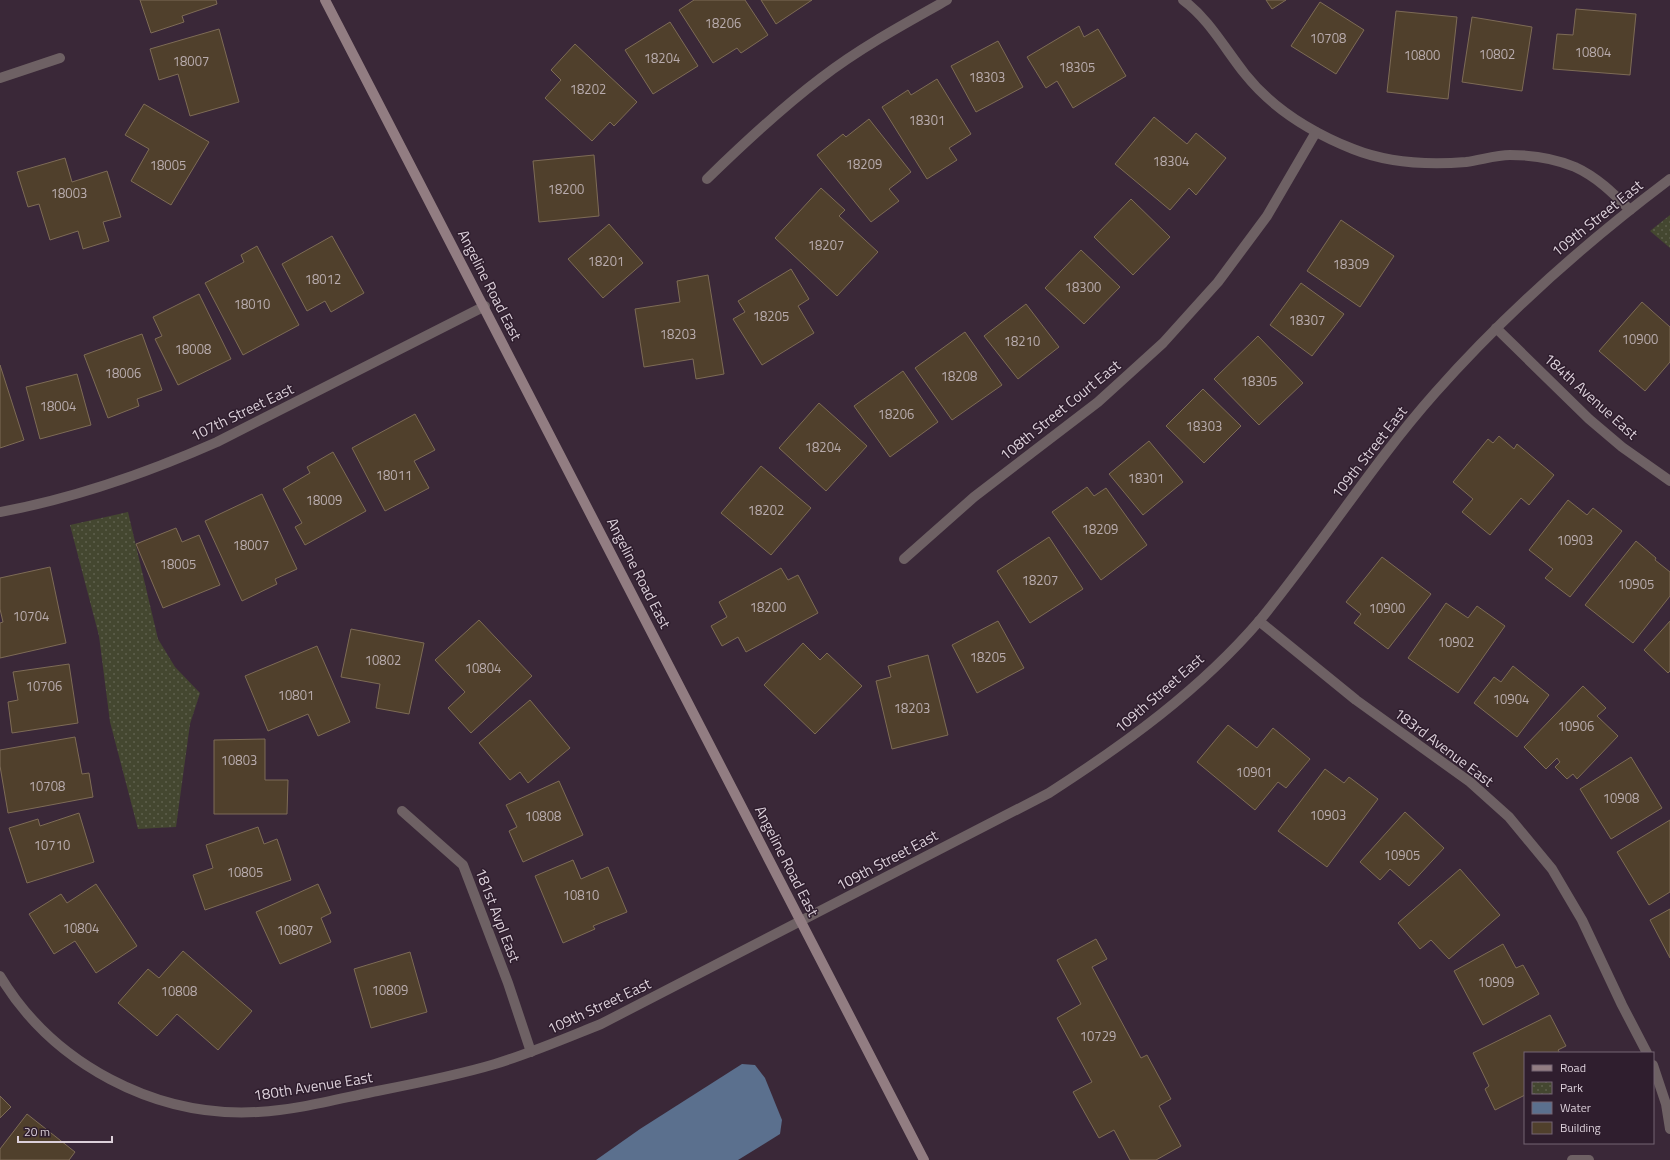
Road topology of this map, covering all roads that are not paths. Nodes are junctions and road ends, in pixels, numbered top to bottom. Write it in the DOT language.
graph roads {
  1 [pos="325,0"];
  2 [pos="947,0"];
  3 [pos="1183,0"];
  4 [pos="60,58"];
  5 [pos="0,78"];
  6 [pos="1316,132"];
  7 [pos="707,179"];
  8 [pos="1670,179"];
  9 [pos="1630,210"];
  10 [pos="485,306"];
  11 [pos="1496,328"];
  12 [pos="1670,481"];
  13 [pos="0,512"];
  14 [pos="904,559"];
  15 [pos="1259,621"];
  16 [pos="402,811"];
  17 [pos="802,922"];
  18 [pos="0,976"];
  19 [pos="531,1052"];
  20 [pos="1646,1052"];
  21 [pos="1654,1068"];
  22 [pos="1670,1129"];
  23 [pos="924,1160"];
  24 [pos="1572,1160"];
  25 [pos="1589,1160"];
  1 -- 10 [label="street, Angeline Road East"];
  2 -- 7 [label="street"];
  3 -- 6 [label="street"];
  4 -- 5 [label="street"];
  6 -- 9 [label="street"];
  6 -- 14 [label="street, 108th Street Court East"];
  8 -- 9 [label="street, 109th Street East"];
  9 -- 11 [label="street, 109th Street East"];
  10 -- 13 [label="street, 107th Street East"];
  10 -- 17 [label="street, Angeline Road East"];
  11 -- 12 [label="street, 184th Avenue East"];
  11 -- 15 [label="street, 109th Street East"];
  15 -- 17 [label="street, 109th Street East"];
  15 -- 20 [label="street, 183rd Avenue East"];
  16 -- 19 [label="street, 181st Avpl East"];
  17 -- 19 [label="street, 109th Street East"];
  17 -- 23 [label="street, Angeline Road East"];
  18 -- 19 [label="street, 180th Avenue East"];
  21 -- 22 [label="street"];
  24 -- 25 [label="street"];
}
